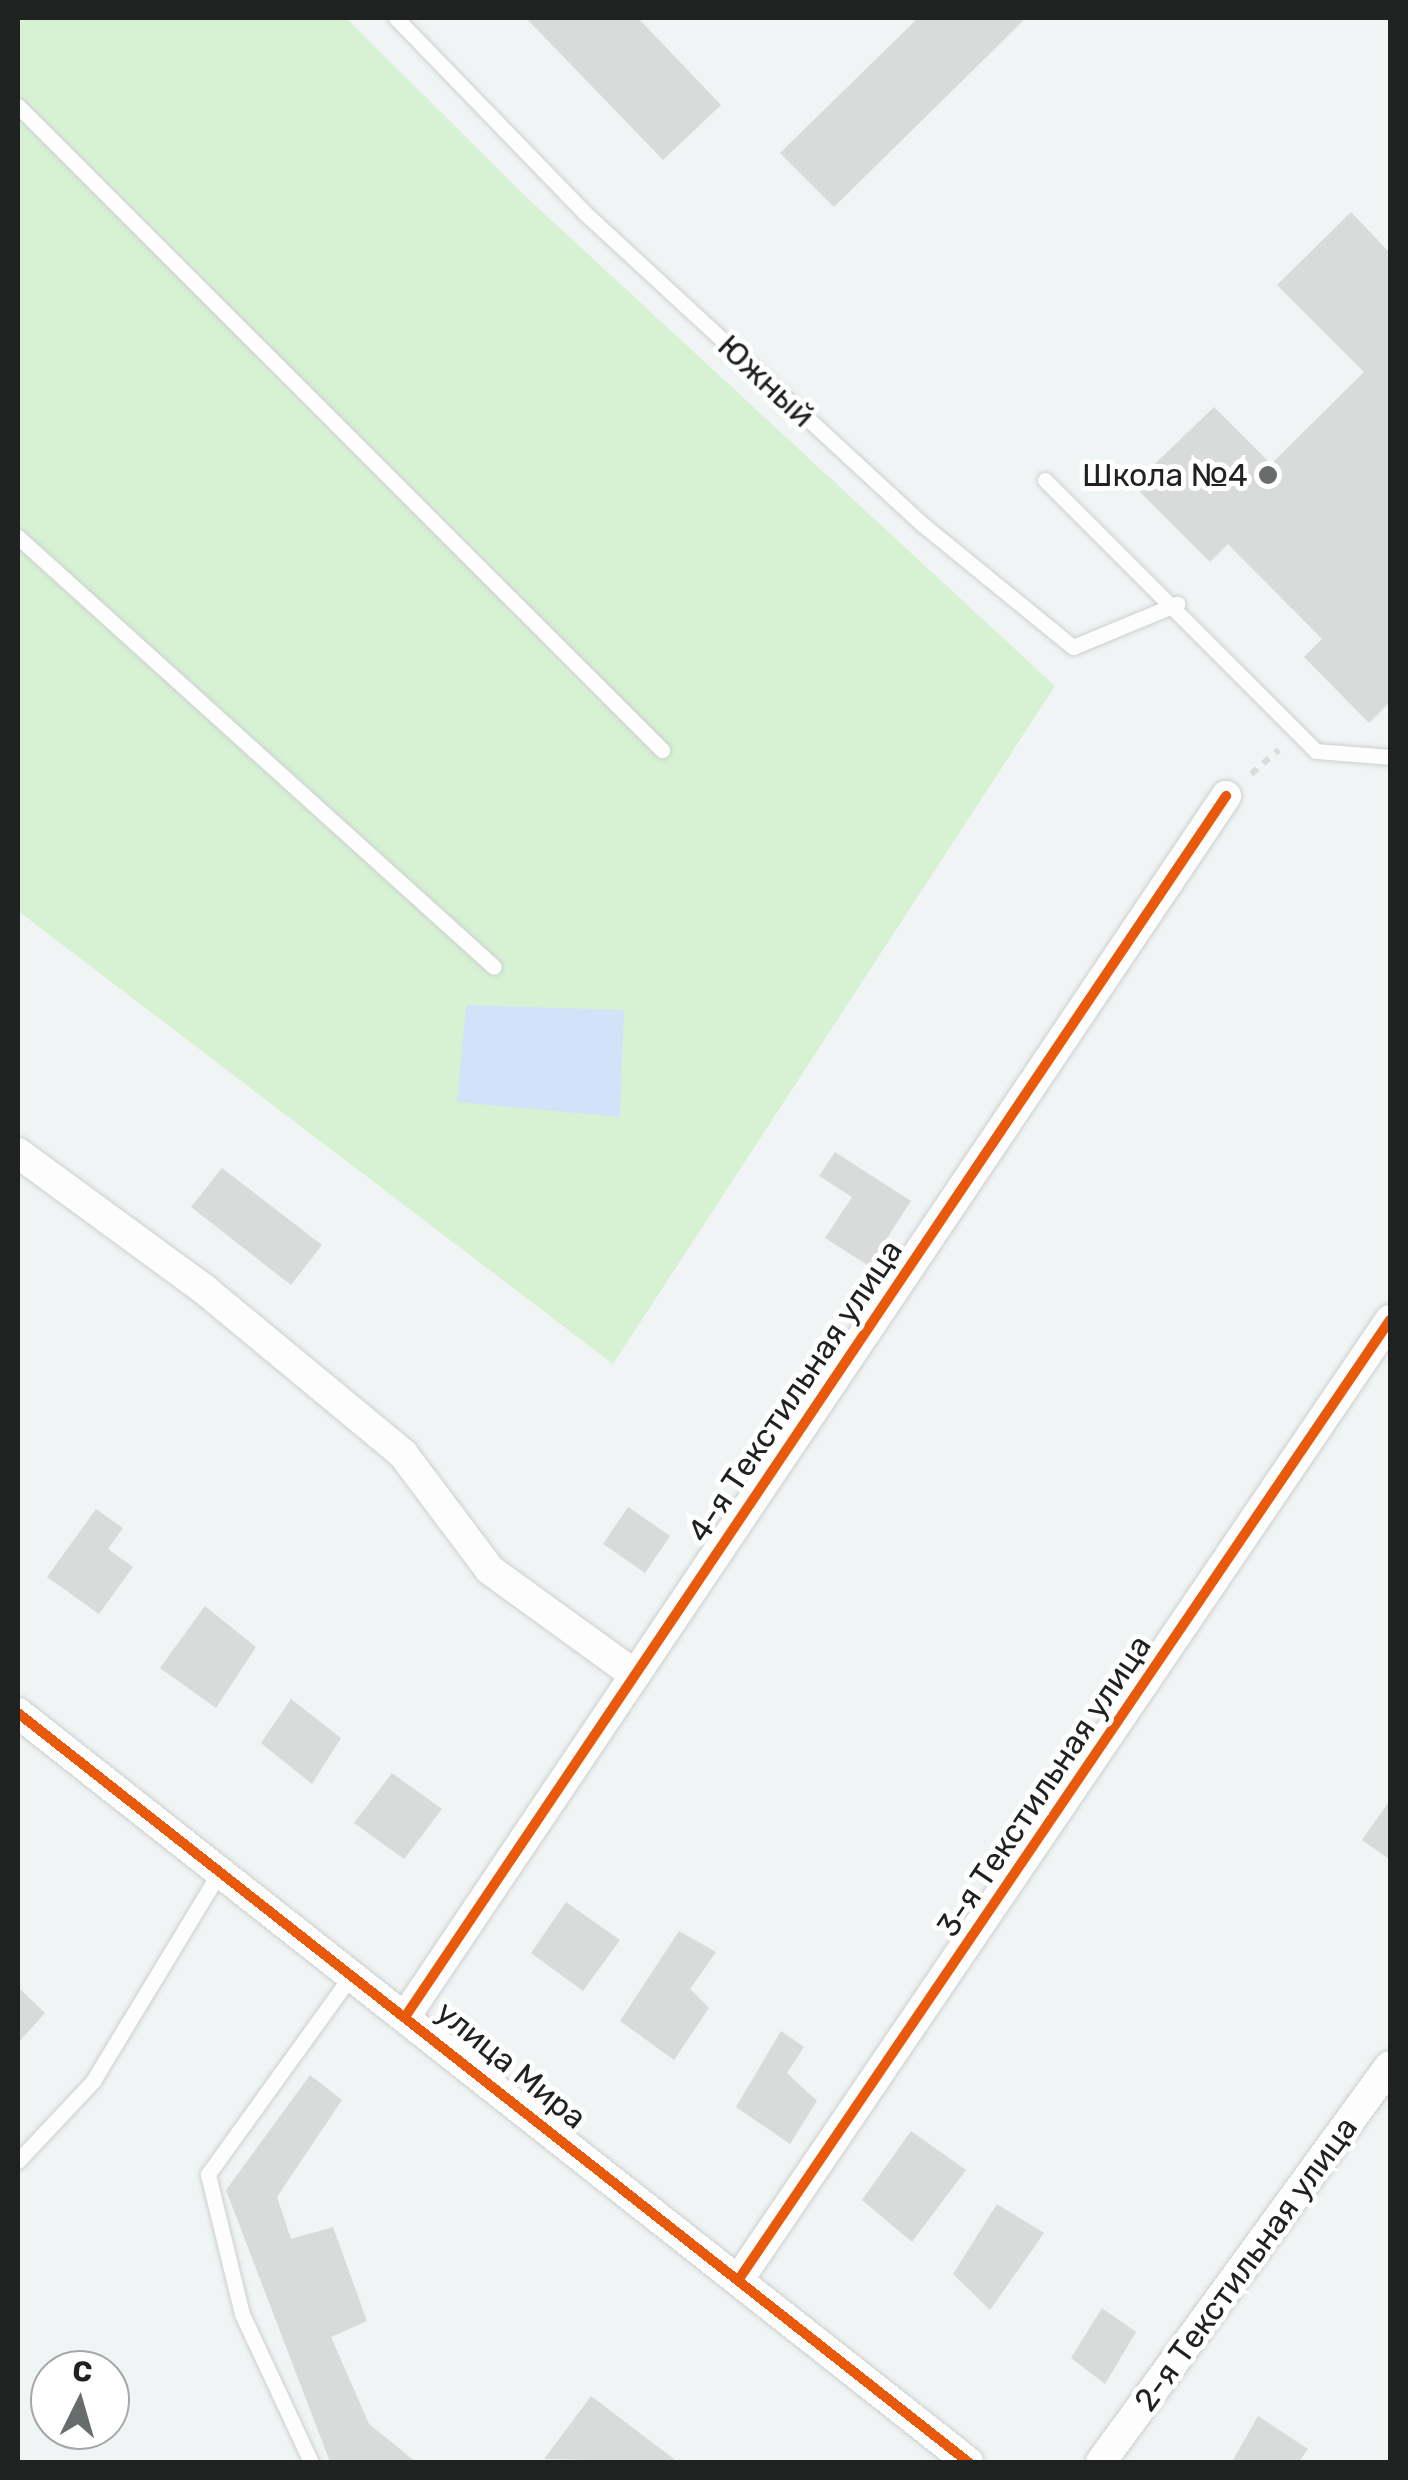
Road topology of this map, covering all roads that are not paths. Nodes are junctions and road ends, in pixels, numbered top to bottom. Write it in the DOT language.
graph roads {
  1 [pos="396,18"];
  2 [pos="18,106"];
  3 [pos="1046,480"];
  4 [pos="18,537"];
  5 [pos="1177,604"];
  6 [pos="662,750"];
  7 [pos="1390,757"];
  8 [pos="1226,796"];
  9 [pos="494,967"];
  10 [pos="18,1153"];
  11 [pos="1390,1320"];
  12 [pos="634,1675"];
  13 [pos="18,1712"];
  14 [pos="221,1870"];
  15 [pos="353,1973"];
  16 [pos="406,2014"];
  17 [pos="1390,2066"];
  18 [pos="18,2160"];
  19 [pos="739,2279"];
  20 [pos="311,2462"];
  21 [pos="968,2462"];
  22 [pos="1102,2462"];
  1 -- 5 [label="lane, Южный"];
  2 -- 6 [label="lane"];
  3 -- 5 [label="lane"];
  4 -- 9 [label="lane"];
  5 -- 7 [label="lane"];
  8 -- 12 [label="street, 4-я Текстильная улица"];
  10 -- 12 [label="street"];
  11 -- 19 [label="street, 3-я Текстильная улица"];
  12 -- 16 [label="street, 4-я Текстильная улица"];
  13 -- 14 [label="street, улица Мира"];
  14 -- 15 [label="street, улица Мира"];
  14 -- 18 [label="lane"];
  15 -- 16 [label="street, улица Мира"];
  15 -- 20 [label="lane"];
  16 -- 19 [label="street, улица Мира"];
  17 -- 22 [label="street, 2-я Текстильная улица"];
  19 -- 21 [label="street, улица Мира"];
}
